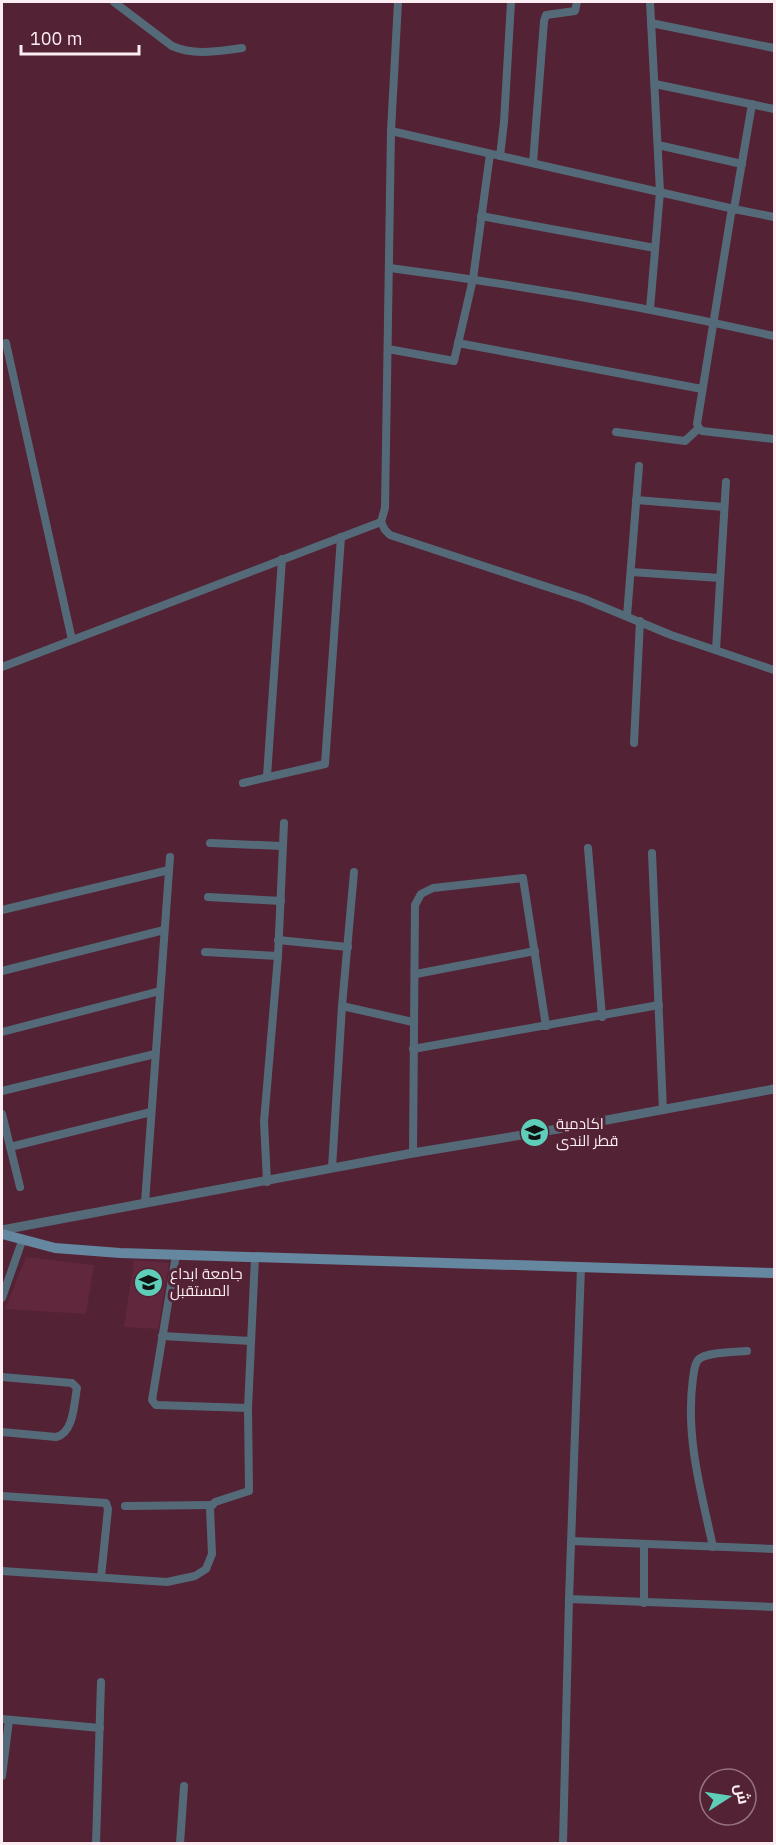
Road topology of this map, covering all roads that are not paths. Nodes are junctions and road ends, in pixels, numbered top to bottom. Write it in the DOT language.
graph roads {
  1 [pos="114,2"];
  2 [pos="398,2"];
  3 [pos="512,2"];
  4 [pos="577,2"];
  5 [pos="650,2"];
  6 [pos="651,23"];
  7 [pos="242,48"];
  8 [pos="774,48"];
  9 [pos="655,84"];
  10 [pos="752,105"];
  11 [pos="774,109"];
  12 [pos="391,131"];
  13 [pos="658,145"];
  14 [pos="490,154"];
  15 [pos="500,156"];
  16 [pos="533,163"];
  17 [pos="742,164"];
  18 [pos="660,192"];
  19 [pos="734,208"];
  20 [pos="482,216"];
  21 [pos="774,217"];
  22 [pos="655,248"];
  23 [pos="390,268"];
  24 [pos="473,279"];
  25 [pos="650,309"];
  26 [pos="714,322"];
  27 [pos="774,336"];
  28 [pos="6,343"];
  29 [pos="458,343"];
  30 [pos="388,349"];
  31 [pos="702,389"];
  32 [pos="699,429"];
  33 [pos="616,432"];
  34 [pos="774,439"];
  35 [pos="639,466"];
  36 [pos="726,482"];
  37 [pos="636,500"];
  38 [pos="724,507"];
  39 [pos="381,522"];
  40 [pos="341,537"];
  41 [pos="282,559"];
  42 [pos="631,572"];
  43 [pos="720,578"];
  44 [pos="627,616"];
  45 [pos="640,621"];
  46 [pos="72,640"];
  47 [pos="716,650"];
  48 [pos="2,667"];
  49 [pos="774,670"];
  50 [pos="634,743"];
  51 [pos="267,776"];
  52 [pos="243,783"];
  53 [pos="284,823"];
  54 [pos="210,843"];
  55 [pos="282,846"];
  56 [pos="588,848"];
  57 [pos="652,853"];
  58 [pos="170,857"];
  59 [pos="169,870"];
  60 [pos="354,872"];
  61 [pos="208,897"];
  62 [pos="281,901"];
  63 [pos="2,910"];
  64 [pos="164,930"];
  65 [pos="278,940"];
  66 [pos="348,947"];
  67 [pos="205,951"];
  68 [pos="535,951"];
  69 [pos="278,956"];
  70 [pos="2,971"];
  71 [pos="416,974"];
  72 [pos="160,992"];
  73 [pos="659,1005"];
  74 [pos="342,1006"];
  75 [pos="602,1017"];
  76 [pos="413,1022"];
  77 [pos="546,1026"];
  78 [pos="2,1032"];
  79 [pos="413,1049"];
  80 [pos="155,1054"];
  81 [pos="774,1089"];
  82 [pos="2,1091"];
  83 [pos="663,1110"];
  84 [pos="151,1112"];
  85 [pos="2,1114"];
  86 [pos="10,1147"];
  87 [pos="413,1153"];
  88 [pos="332,1168"];
  89 [pos="267,1182"];
  90 [pos="20,1187"];
  91 [pos="145,1203"];
  92 [pos="2,1232"];
  93 [pos="22,1241"];
  94 [pos="176,1255"];
  95 [pos="255,1257"];
  96 [pos="581,1267"];
  97 [pos="774,1273"];
  98 [pos="2,1298"];
  99 [pos="162,1336"];
  100 [pos="251,1341"];
  101 [pos="747,1351"];
  102 [pos="2,1377"];
  103 [pos="248,1408"];
  104 [pos="2,1432"];
  105 [pos="2,1496"];
  106 [pos="212,1505"];
  107 [pos="125,1506"];
  108 [pos="572,1541"];
  109 [pos="644,1544"];
  110 [pos="713,1547"];
  111 [pos="774,1549"];
  112 [pos="2,1571"];
  113 [pos="101,1577"];
  114 [pos="569,1599"];
  115 [pos="644,1603"];
  116 [pos="774,1607"];
  117 [pos="102,1682"];
  118 [pos="5,1720"];
  119 [pos="100,1728"];
  120 [pos="2,1776"];
  121 [pos="184,1786"];
  122 [pos="96,1844"];
  123 [pos="180,1844"];
  124 [pos="563,1844"];
  1 -- 7 [label="street"];
  2 -- 12 [label="street"];
  3 -- 15 [label="street"];
  4 -- 16 [label="street"];
  5 -- 6 [label="street"];
  6 -- 8 [label="street"];
  6 -- 9 [label="street"];
  9 -- 10 [label="street"];
  9 -- 13 [label="street"];
  10 -- 11 [label="street"];
  10 -- 17 [label="street"];
  12 -- 14 [label="street"];
  12 -- 23 [label="street"];
  13 -- 17 [label="street"];
  13 -- 18 [label="street"];
  14 -- 15 [label="street"];
  14 -- 20 [label="street"];
  15 -- 16 [label="street"];
  16 -- 18 [label="street"];
  17 -- 19 [label="street"];
  18 -- 19 [label="street"];
  18 -- 22 [label="street"];
  19 -- 21 [label="street"];
  19 -- 26 [label="street"];
  20 -- 22 [label="street"];
  20 -- 24 [label="street"];
  22 -- 25 [label="street"];
  23 -- 24 [label="street"];
  23 -- 30 [label="street"];
  24 -- 25 [label="street"];
  24 -- 29 [label="street"];
  25 -- 26 [label="street"];
  26 -- 27 [label="street"];
  26 -- 31 [label="street"];
  28 -- 46 [label="street"];
  29 -- 30 [label="street"];
  29 -- 31 [label="street"];
  30 -- 39 [label="street"];
  31 -- 32 [label="street"];
  32 -- 33 [label="street"];
  32 -- 34 [label="street"];
  35 -- 37 [label="street"];
  36 -- 38 [label="street"];
  37 -- 38 [label="street"];
  37 -- 42 [label="street"];
  38 -- 43 [label="street"];
  39 -- 40 [label="street"];
  39 -- 44 [label="street"];
  40 -- 41 [label="street"];
  40 -- 51 [label="street"];
  41 -- 46 [label="street"];
  41 -- 51 [label="street"];
  42 -- 43 [label="street"];
  42 -- 44 [label="street"];
  43 -- 47 [label="street"];
  44 -- 45 [label="street"];
  45 -- 47 [label="street"];
  45 -- 50 [label="street"];
  46 -- 48 [label="street"];
  47 -- 49 [label="street"];
  51 -- 52 [label="street"];
  53 -- 55 [label="street"];
  54 -- 55 [label="street"];
  55 -- 62 [label="street"];
  56 -- 75 [label="street"];
  57 -- 73 [label="street"];
  58 -- 59 [label="street"];
  59 -- 63 [label="street"];
  59 -- 64 [label="street"];
  60 -- 66 [label="street"];
  61 -- 62 [label="street"];
  62 -- 65 [label="street"];
  64 -- 70 [label="street"];
  64 -- 72 [label="street"];
  65 -- 66 [label="street"];
  65 -- 69 [label="street"];
  66 -- 74 [label="street"];
  67 -- 69 [label="street"];
  68 -- 71 [label="street"];
  68 -- 71 [label="street"];
  68 -- 77 [label="street"];
  69 -- 89 [label="street"];
  71 -- 76 [label="street"];
  72 -- 78 [label="street"];
  72 -- 80 [label="street"];
  73 -- 75 [label="street"];
  73 -- 83 [label="street"];
  74 -- 76 [label="street"];
  74 -- 88 [label="street"];
  75 -- 77 [label="street"];
  76 -- 79 [label="street"];
  77 -- 79 [label="street"];
  79 -- 87 [label="street"];
  80 -- 82 [label="street"];
  80 -- 84 [label="street"];
  81 -- 83 [label="street"];
  83 -- 87 [label="street"];
  84 -- 86 [label="street"];
  84 -- 91 [label="street"];
  85 -- 86 [label="street"];
  86 -- 90 [label="street"];
  87 -- 88 [label="street"];
  88 -- 89 [label="street"];
  89 -- 91 [label="street"];
  91 -- 92 [label="street"];
  92 -- 93 [label="main road"];
  93 -- 94 [label="main road"];
  93 -- 98 [label="street"];
  94 -- 95 [label="main road"];
  94 -- 99 [label="street"];
  95 -- 96 [label="main road"];
  95 -- 100 [label="street"];
  96 -- 97 [label="main road"];
  96 -- 108 [label="street"];
  99 -- 100 [label="street"];
  99 -- 103 [label="street"];
  100 -- 103 [label="street"];
  101 -- 110 [label="street"];
  102 -- 104 [label="street"];
  103 -- 106 [label="street"];
  105 -- 113 [label="street"];
  106 -- 107 [label="street"];
  106 -- 113 [label="street"];
  108 -- 109 [label="street"];
  108 -- 114 [label="street"];
  109 -- 110 [label="street"];
  109 -- 115 [label="street"];
  110 -- 111 [label="street"];
  112 -- 113 [label="street"];
  114 -- 115 [label="street"];
  114 -- 124 [label="street"];
  115 -- 116 [label="street"];
  117 -- 119 [label="street"];
  118 -- 119 [label="street"];
  118 -- 120 [label="street"];
  119 -- 122 [label="street"];
  121 -- 123 [label="street"];
}
